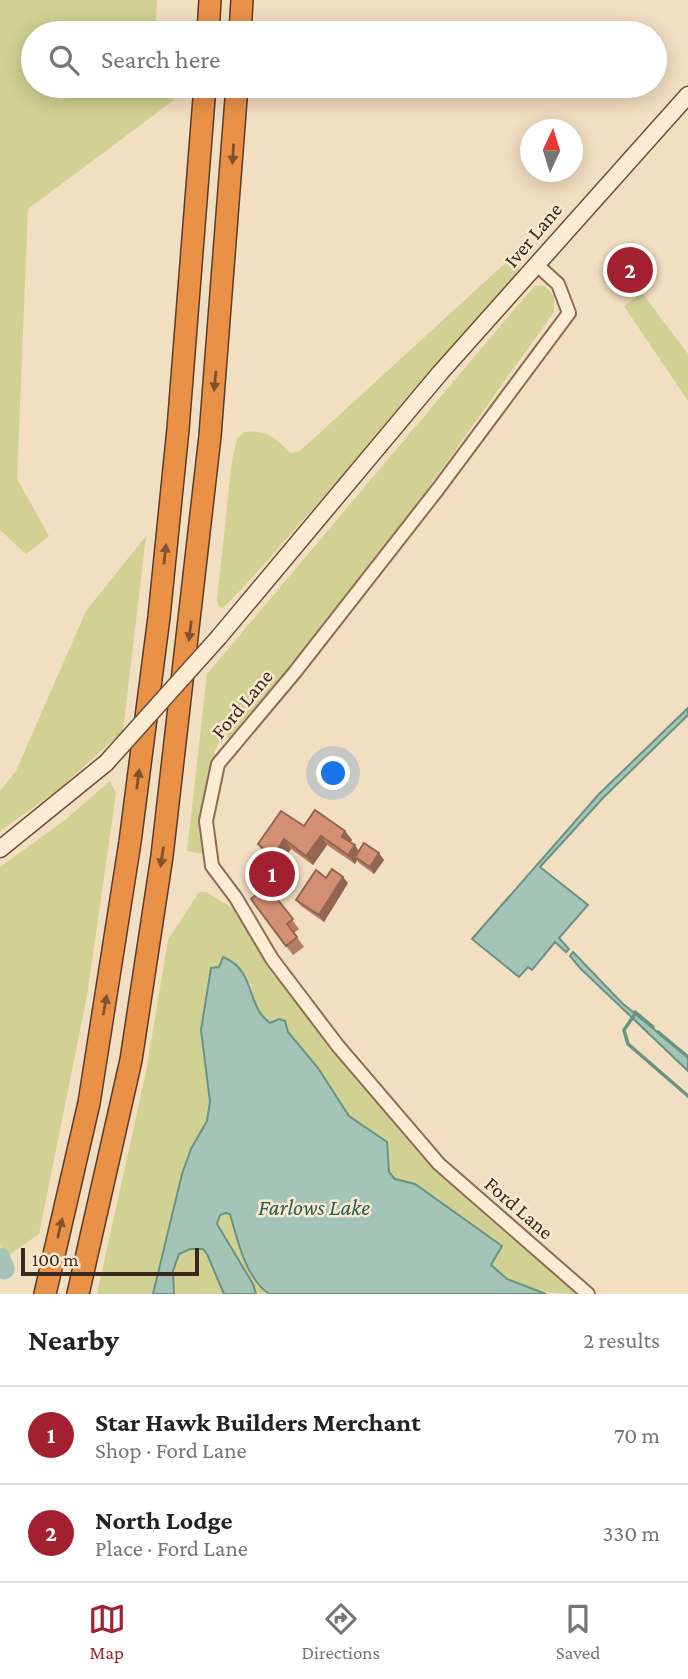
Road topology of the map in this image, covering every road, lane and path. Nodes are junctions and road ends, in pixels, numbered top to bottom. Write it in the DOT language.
graph roads {
  1 [pos="211,0"];
  2 [pos="242,0"];
  3 [pos="209,21"];
  4 [pos="241,21"];
  5 [pos="688,94"];
  6 [pos="204,98"];
  7 [pos="236,98"];
  8 [pos="537,265"];
  9 [pos="0,849"];
  10 [pos="45,1294"];
  11 [pos="78,1294"];
  12 [pos="588,1294"];
  1 -- 3 [label="highway"];
  2 -- 4 [label="highway"];
  5 -- 8 [label="main road, Iver Lane"];
  10 -- 6 [label="highway, one-way"];
  7 -- 11 [label="highway, one-way"];
  8 -- 9 [label="main road, Iver Lane, bridge"];
  8 -- 12 [label="street, Ford Lane"];
}
